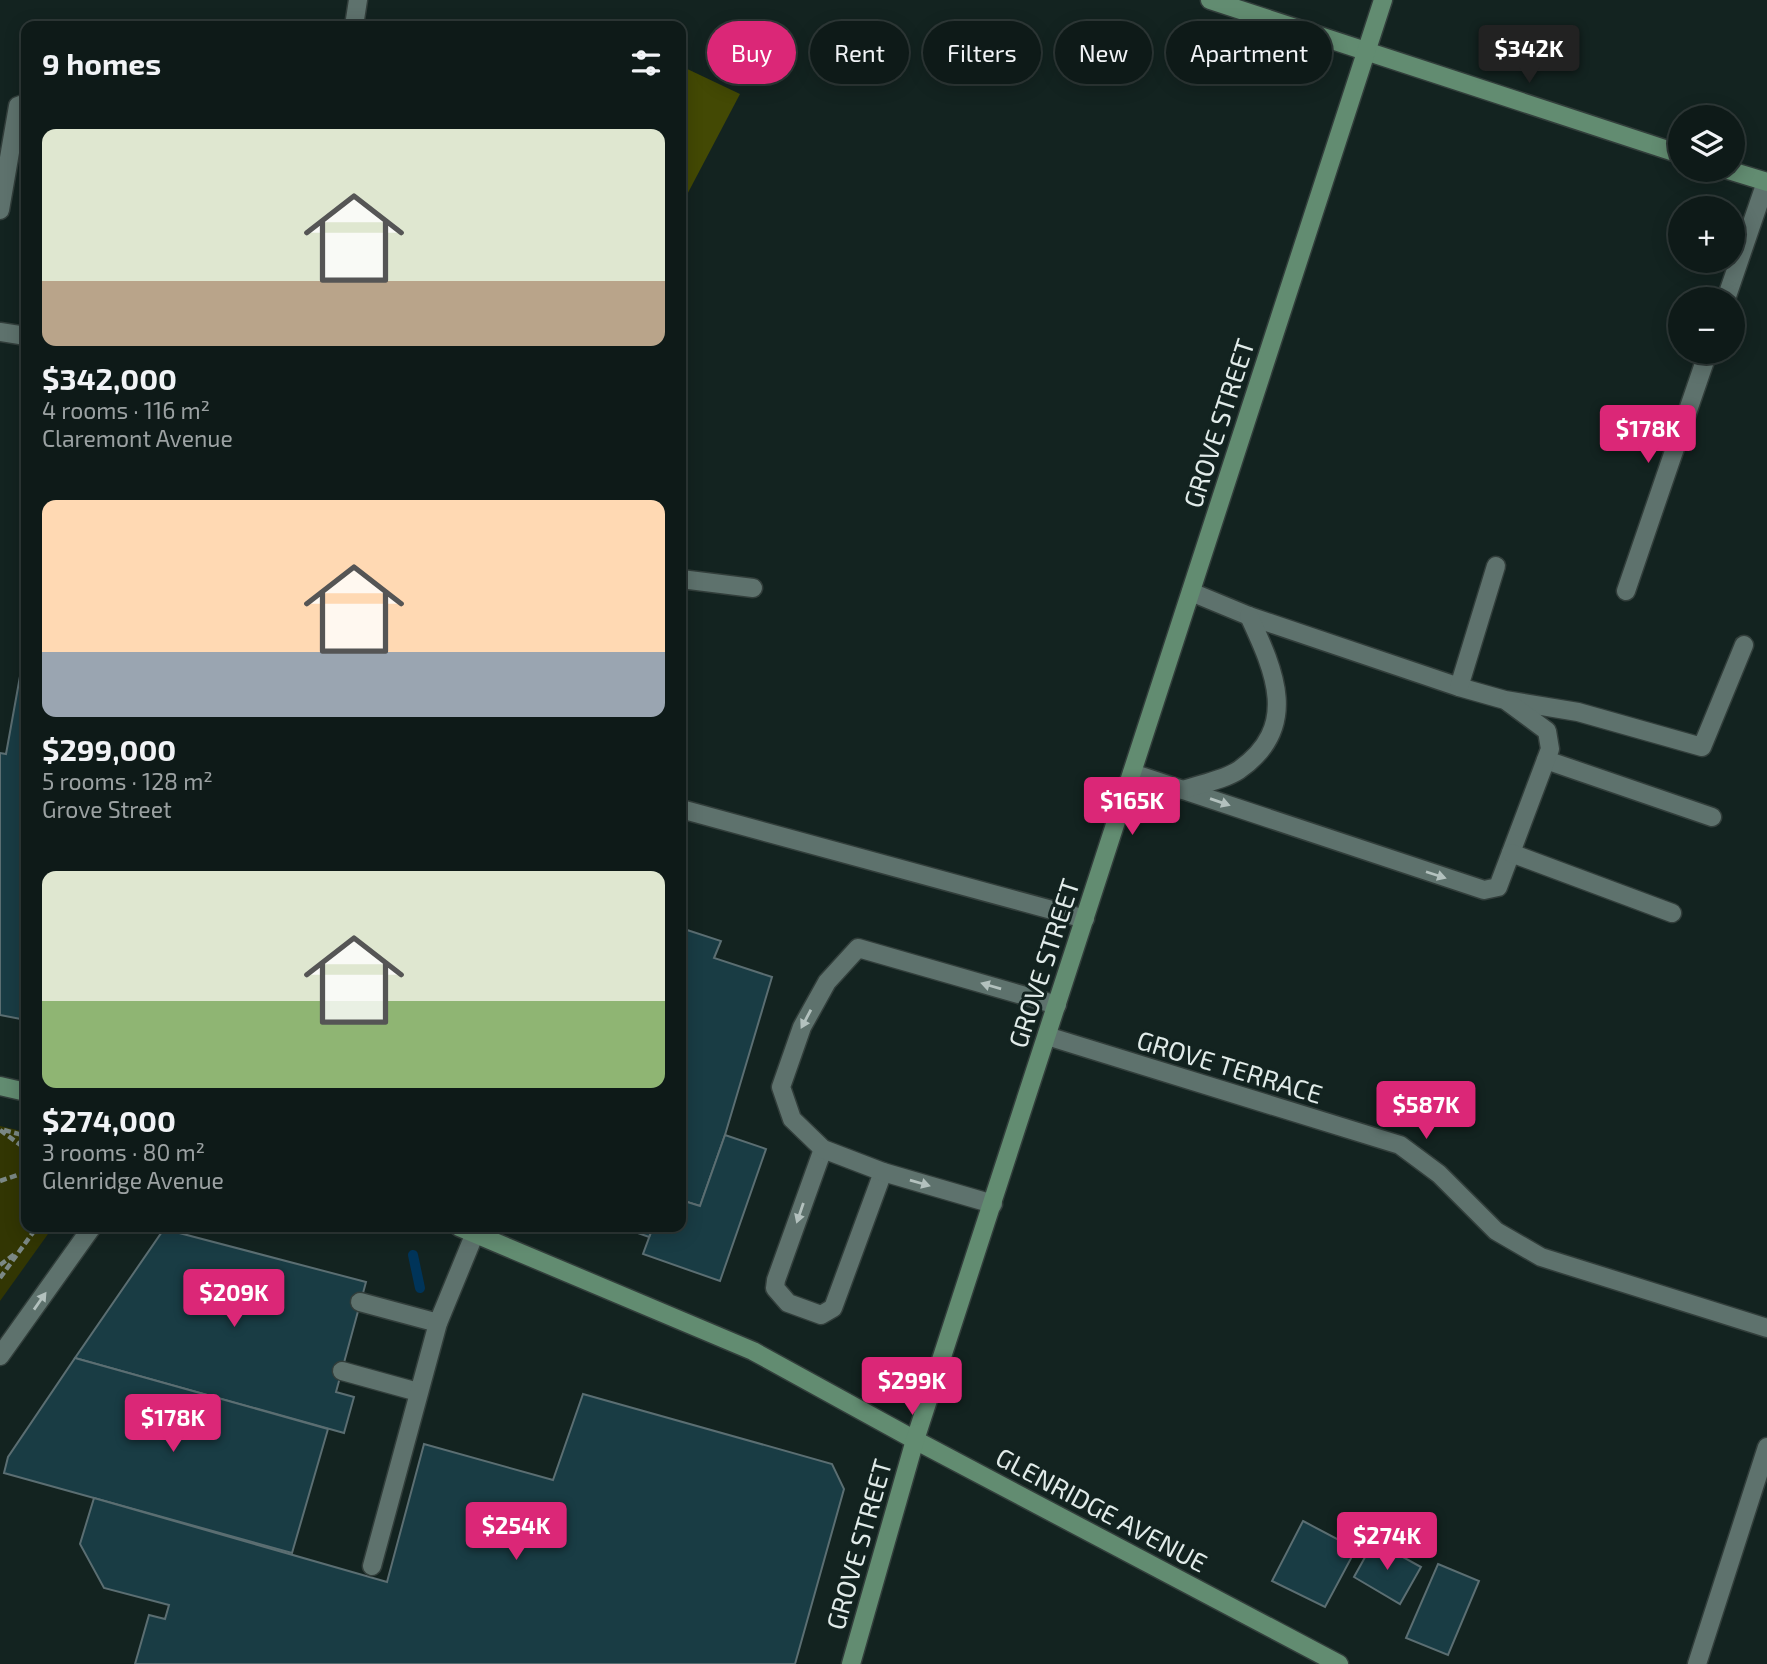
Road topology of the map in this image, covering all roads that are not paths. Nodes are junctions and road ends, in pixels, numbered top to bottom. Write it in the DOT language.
graph roads {
  1 [pos="358,0"];
  2 [pos="1210,0"];
  3 [pos="1383,0"];
  4 [pos="355,21"];
  5 [pos="1366,52"];
  6 [pos="21,105"];
  7 [pos="1668,150"];
  8 [pos="1745,175"];
  9 [pos="1766,182"];
  10 [pos="0,210"];
  11 [pos="1730,287"];
  12 [pos="0,332"];
  13 [pos="21,335"];
  14 [pos="1704,364"];
  15 [pos="1496,566"];
  16 [pos="686,580"];
  17 [pos="753,588"];
  18 [pos="1626,591"];
  19 [pos="1191,593"];
  20 [pos="1249,616"];
  21 [pos="1744,645"];
  22 [pos="1459,687"];
  23 [pos="1505,700"];
  24 [pos="1545,760"];
  25 [pos="1132,773"];
  26 [pos="1183,790"];
  27 [pos="686,810"];
  28 [pos="1712,817"];
  29 [pos="1511,853"];
  30 [pos="1672,913"];
  31 [pos="1085,919"];
  32 [pos="1057,1005"];
  33 [pos="1047,1036"];
  34 [pos="0,1086"];
  35 [pos="21,1091"];
  36 [pos="822,1149"];
  37 [pos="883,1172"];
  38 [pos="993,1204"];
  39 [pos="88,1232"];
  40 [pos="466,1232"];
  41 [pos="472,1232"];
  42 [pos="360,1302"];
  43 [pos="438,1323"];
  44 [pos="1767,1328"];
  45 [pos="0,1356"];
  46 [pos="342,1371"];
  47 [pos="418,1392"];
  48 [pos="915,1440"];
  49 [pos="1767,1447"];
  50 [pos="372,1566"];
  51 [pos="851,1664"];
  52 [pos="1339,1664"];
  53 [pos="1698,1664"];
  1 -- 4 [label="street"];
  2 -- 5 [label="main road"];
  3 -- 5 [label="main road, GROVE STREET"];
  5 -- 7 [label="main road"];
  5 -- 19 [label="main road, GROVE STREET"];
  6 -- 10 [label="street"];
  8 -- 9 [label="main road"];
  9 -- 11 [label="street"];
  12 -- 13 [label="street"];
  14 -- 18 [label="street"];
  15 -- 22 [label="street"];
  16 -- 17 [label="street"];
  19 -- 20 [label="street"];
  19 -- 25 [label="main road, GROVE STREET"];
  20 -- 22 [label="street"];
  20 -- 26 [label="street"];
  21 -- 23 [label="street"];
  22 -- 23 [label="street"];
  23 -- 24 [label="street"];
  24 -- 28 [label="street"];
  24 -- 29 [label="street"];
  25 -- 26 [label="street"];
  25 -- 31 [label="main road, GROVE STREET"];
  26 -- 29 [label="street, one-way"];
  27 -- 31 [label="street"];
  29 -- 30 [label="street"];
  31 -- 32 [label="main road, GROVE STREET"];
  32 -- 33 [label="main road, GROVE STREET"];
  32 -- 36 [label="street, one-way"];
  33 -- 38 [label="main road, GROVE STREET"];
  33 -- 44 [label="street, GROVE TERRACE"];
  34 -- 35 [label="main road"];
  36 -- 37 [label="street"];
  36 -- 37 [label="street, one-way"];
  37 -- 38 [label="street, one-way"];
  38 -- 48 [label="main road, GROVE STREET"];
  45 -- 39 [label="street, one-way"];
  40 -- 43 [label="street"];
  41 -- 48 [label="main road, GLENRIDGE AVENUE"];
  42 -- 43 [label="street"];
  43 -- 47 [label="street"];
  46 -- 47 [label="street"];
  47 -- 50 [label="street"];
  48 -- 51 [label="main road, GROVE STREET"];
  48 -- 52 [label="main road, GLENRIDGE AVENUE"];
  49 -- 53 [label="street"];
}
